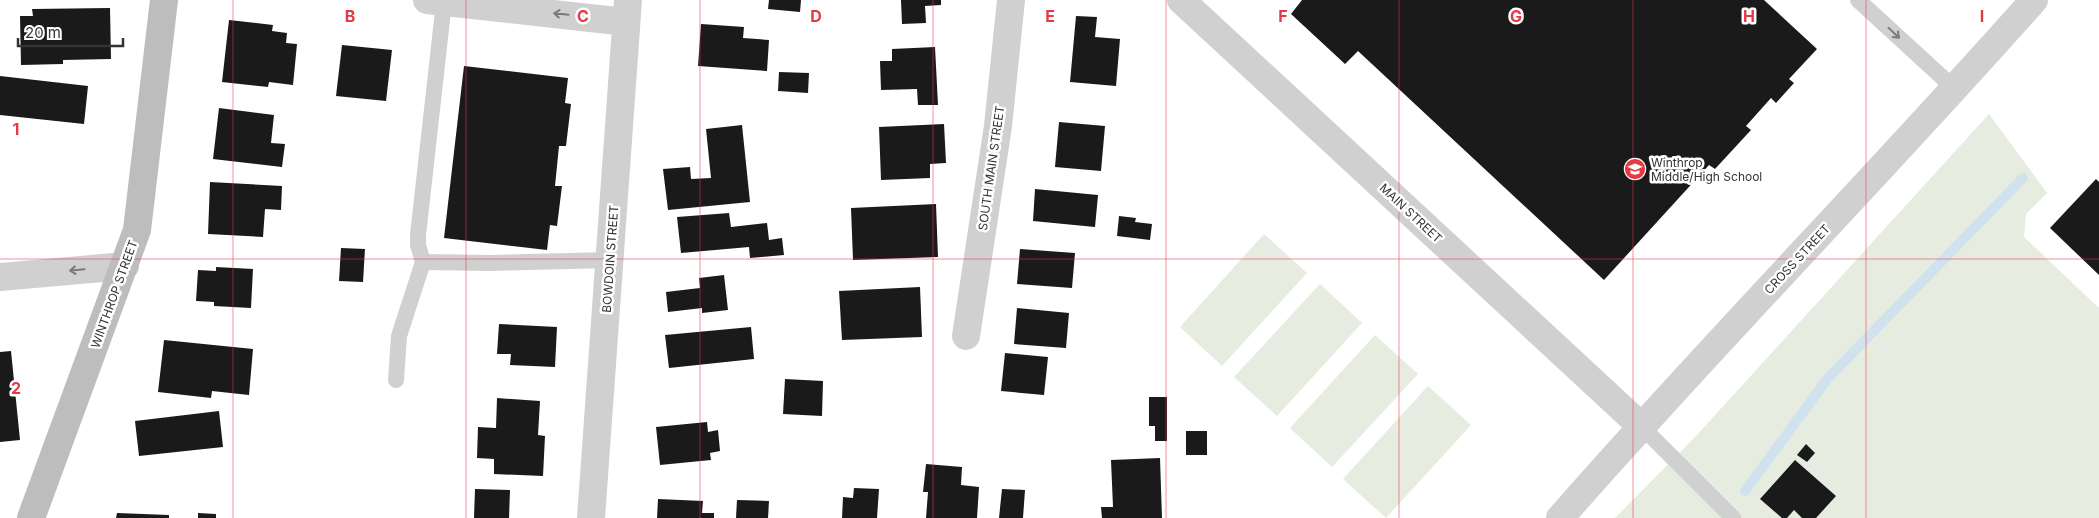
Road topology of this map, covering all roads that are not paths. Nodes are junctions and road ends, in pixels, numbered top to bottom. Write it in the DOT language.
graph roads {
  1 [pos="164,0"];
  2 [pos="1011,0"];
  3 [pos="1181,0"];
  4 [pos="1858,0"];
  5 [pos="2034,0"];
  6 [pos="436,1"];
  7 [pos="627,11"];
  8 [pos="1955,89"];
  9 [pos="610,260"];
  10 [pos="423,262"];
  11 [pos="125,266"];
  12 [pos="0,277"];
  13 [pos="966,336"];
  14 [pos="396,380"];
  15 [pos="1641,426"];
  16 [pos="31,518"];
  17 [pos="591,518"];
  18 [pos="1560,518"];
  19 [pos="1733,518"];
  1 -- 11 [label="main road, WINTHROP STREET"];
  2 -- 13 [label="street, SOUTH MAIN STREET"];
  3 -- 15 [label="street, MAIN STREET"];
  4 -- 8 [label="lane, one-way"];
  5 -- 8 [label="street, CROSS STREET"];
  7 -- 6 [label="street, one-way"];
  6 -- 10 [label="lane"];
  7 -- 9 [label="street, BOWDOIN STREET"];
  8 -- 15 [label="street, CROSS STREET"];
  9 -- 10 [label="lane"];
  9 -- 17 [label="street, BOWDOIN STREET"];
  10 -- 14 [label="lane"];
  11 -- 12 [label="street, one-way"];
  11 -- 16 [label="main road, WINTHROP STREET"];
  15 -- 18 [label="street, CROSS STREET"];
  15 -- 19 [label="lane"];
}
